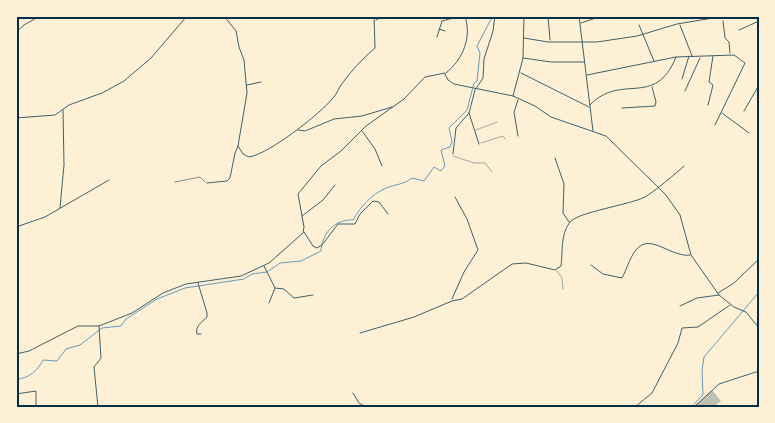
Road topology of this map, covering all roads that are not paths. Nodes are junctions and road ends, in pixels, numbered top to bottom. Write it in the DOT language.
graph roads {
  1 [pos="40,16"];
  2 [pos="187,16"];
  3 [pos="224,16"];
  4 [pos="374,16"];
  5 [pos="384,16"];
  6 [pos="461,16"];
  7 [pos="465,16"];
  8 [pos="495,16"];
  9 [pos="524,16"];
  10 [pos="548,16"];
  11 [pos="579,16"];
  12 [pos="602,16"];
  13 [pos="599,17"];
  14 [pos="713,18"];
  15 [pos="375,21"];
  16 [pos="723,21"];
  17 [pos="759,21"];
  18 [pos="580,23"];
  19 [pos="680,24"];
  20 [pos="639,25"];
  21 [pos="439,29"];
  22 [pos="445,30"];
  23 [pos="739,30"];
  24 [pos="16,32"];
  25 [pos="643,35"];
  26 [pos="437,37"];
  27 [pos="524,38"];
  28 [pos="550,42"];
  29 [pos="582,43"];
  30 [pos="730,54"];
  31 [pos="689,56"];
  32 [pos="692,56"];
  33 [pos="713,56"];
  34 [pos="676,57"];
  35 [pos="701,57"];
  36 [pos="523,58"];
  37 [pos="654,61"];
  38 [pos="585,62"];
  39 [pos="445,73"];
  40 [pos="520,73"];
  41 [pos="586,75"];
  42 [pos="682,79"];
  43 [pos="262,82"];
  44 [pos="246,85"];
  45 [pos="759,85"];
  46 [pos="651,87"];
  47 [pos="476,90"];
  48 [pos="685,91"];
  49 [pos="513,96"];
  50 [pos="518,99"];
  51 [pos="708,105"];
  52 [pos="590,106"];
  53 [pos="392,107"];
  54 [pos="622,108"];
  55 [pos="63,109"];
  56 [pos="744,111"];
  57 [pos="722,112"];
  58 [pos="468,113"];
  59 [pos="16,118"];
  60 [pos="497,122"];
  61 [pos="715,124"];
  62 [pos="297,130"];
  63 [pos="361,130"];
  64 [pos="476,130"];
  65 [pos="593,131"];
  66 [pos="749,133"];
  67 [pos="518,136"];
  68 [pos="505,139"];
  69 [pos="479,144"];
  70 [pos="238,146"];
  71 [pos="453,154"];
  72 [pos="555,158"];
  73 [pos="382,166"];
  74 [pos="684,166"];
  75 [pos="492,172"];
  76 [pos="110,180"];
  77 [pos="207,183"];
  78 [pos="335,185"];
  79 [pos="658,186"];
  80 [pos="455,197"];
  81 [pos="60,208"];
  82 [pos="388,214"];
  83 [pos="302,217"];
  84 [pos="569,222"];
  85 [pos="16,227"];
  86 [pos="304,232"];
  87 [pos="691,255"];
  88 [pos="759,259"];
  89 [pos="591,265"];
  90 [pos="264,266"];
  91 [pos="557,269"];
  92 [pos="198,283"];
  93 [pos="275,288"];
  94 [pos="563,289"];
  95 [pos="719,294"];
  96 [pos="313,296"];
  97 [pos="452,301"];
  98 [pos="268,303"];
  99 [pos="730,304"];
  100 [pos="680,306"];
  101 [pos="99,326"];
  102 [pos="759,328"];
  103 [pos="360,333"];
  104 [pos="201,334"];
  105 [pos="16,354"];
  106 [pos="759,371"];
  107 [pos="16,394"];
  108 [pos="353,394"];
  109 [pos="36,407"];
  110 [pos="98,407"];
  111 [pos="366,407"];
  112 [pos="635,407"];
  113 [pos="694,407"];
  1 -- 24 [label="street"];
  2 -- 55 [label="street"];
  3 -- 44 [label="street"];
  4 -- 15 [label="street"];
  5 -- 15 [label="street"];
  6 -- 21 [label="street"];
  7 -- 39 [label="street"];
  8 -- 47 [label="street"];
  9 -- 27 [label="street"];
  10 -- 28 [label="street"];
  11 -- 18 [label="street"];
  12 -- 13 [label="street"];
  13 -- 18 [label="street"];
  14 -- 19 [label="street"];
  15 -- 62 [label="street"];
  16 -- 30 [label="street"];
  17 -- 23 [label="street"];
  18 -- 29 [label="street"];
  19 -- 25 [label="street"];
  19 -- 32 [label="street"];
  20 -- 25 [label="street"];
  21 -- 22 [label="street"];
  21 -- 26 [label="street"];
  25 -- 29 [label="street"];
  25 -- 37 [label="street"];
  27 -- 28 [label="street"];
  27 -- 36 [label="street"];
  28 -- 29 [label="street"];
  29 -- 38 [label="street"];
  30 -- 33 [label="street"];
  30 -- 57 [label="street"];
  31 -- 32 [label="street"];
  31 -- 34 [label="street"];
  31 -- 42 [label="street"];
  32 -- 35 [label="street"];
  33 -- 35 [label="street"];
  33 -- 51 [label="street"];
  34 -- 37 [label="street"];
  34 -- 46 [label="street"];
  35 -- 48 [label="street"];
  36 -- 38 [label="street"];
  36 -- 40 [label="street"];
  37 -- 41 [label="street"];
  38 -- 41 [label="street"];
  39 -- 47 [label="street"];
  39 -- 53 [label="street"];
  40 -- 49 [label="street"];
  40 -- 52 [label="street"];
  41 -- 52 [label="street"];
  43 -- 44 [label="street"];
  44 -- 70 [label="street"];
  45 -- 56 [label="street"];
  46 -- 52 [label="street"];
  46 -- 54 [label="street"];
  47 -- 49 [label="street"];
  47 -- 58 [label="street"];
  49 -- 50 [label="street"];
  50 -- 65 [label="street"];
  50 -- 67 [label="street"];
  52 -- 65 [label="street"];
  53 -- 62 [label="street"];
  53 -- 63 [label="street"];
  55 -- 59 [label="street"];
  55 -- 81 [label="street"];
  57 -- 61 [label="street"];
  57 -- 66 [label="street"];
  58 -- 64 [label="street"];
  58 -- 71 [label="street"];
  60 -- 64 [label="lane"];
  62 -- 70 [label="street"];
  63 -- 73 [label="street"];
  63 -- 83 [label="street"];
  64 -- 69 [label="street"];
  65 -- 79 [label="street"];
  68 -- 69 [label="lane"];
  70 -- 77 [label="street"];
  71 -- 75 [label="lane"];
  72 -- 84 [label="street"];
  74 -- 79 [label="street"];
  76 -- 81 [label="street"];
  78 -- 83 [label="street"];
  79 -- 84 [label="street"];
  79 -- 87 [label="street"];
  80 -- 97 [label="street"];
  81 -- 85 [label="street"];
  82 -- 86 [label="street"];
  83 -- 86 [label="street"];
  84 -- 91 [label="street"];
  86 -- 90 [label="street"];
  87 -- 89 [label="street"];
  87 -- 95 [label="street"];
  88 -- 95 [label="street"];
  90 -- 92 [label="street"];
  90 -- 93 [label="street"];
  91 -- 94 [label="lane"];
  91 -- 97 [label="street"];
  92 -- 101 [label="street"];
  92 -- 104 [label="street"];
  93 -- 96 [label="street"];
  93 -- 98 [label="street"];
  95 -- 99 [label="street"];
  95 -- 100 [label="street"];
  97 -- 103 [label="street"];
  99 -- 102 [label="street"];
  99 -- 112 [label="street"];
  101 -- 105 [label="street"];
  101 -- 110 [label="street"];
  106 -- 113 [label="street"];
  107 -- 109 [label="street"];
  108 -- 111 [label="street"];
}
